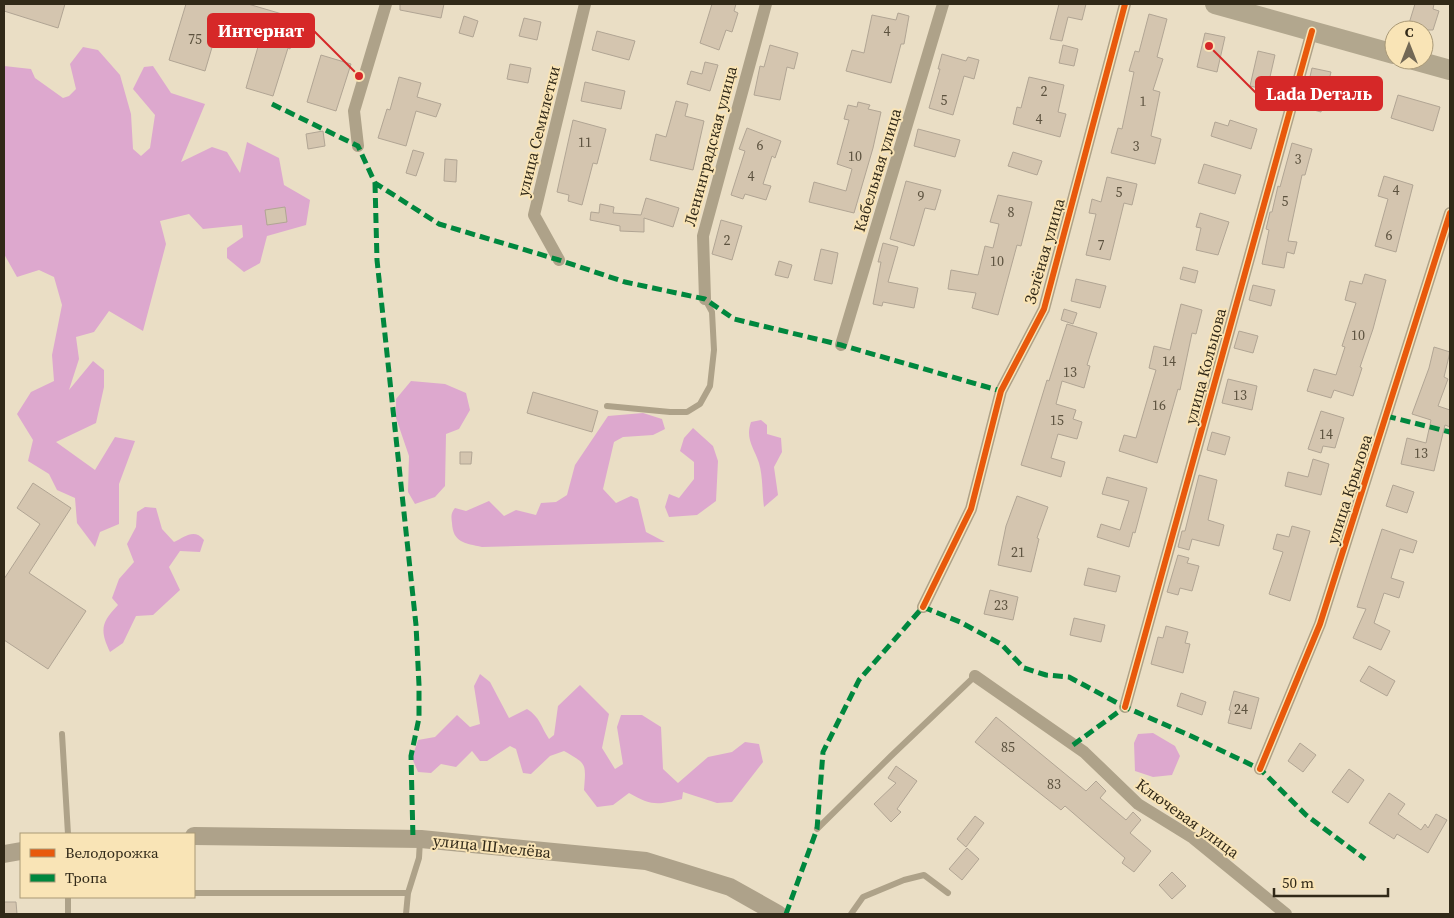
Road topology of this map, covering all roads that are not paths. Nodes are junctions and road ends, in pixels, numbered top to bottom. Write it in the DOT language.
graph roads {
  1 [pos="386,4"];
  2 [pos="586,4"];
  3 [pos="766,4"];
  4 [pos="943,4"];
  5 [pos="1125,4"];
  6 [pos="1215,4"];
  7 [pos="1312,31"];
  8 [pos="1384,51"];
  9 [pos="1434,66"];
  10 [pos="1450,70"];
  11 [pos="358,146"];
  12 [pos="1450,213"];
  13 [pos="559,260"];
  14 [pos="705,299"];
  15 [pos="841,345"];
  16 [pos="607,406"];
  17 [pos="923,607"];
  18 [pos="975,676"];
  19 [pos="1125,707"];
  20 [pos="62,734"];
  21 [pos="1260,769"];
  22 [pos="818,829"];
  23 [pos="68,833"];
  24 [pos="195,836"];
  25 [pos="420,839"];
  26 [pos="20,851"];
  27 [pos="4,854"];
  28 [pos="195,893"];
  29 [pos="408,893"];
  30 [pos="948,893"];
  31 [pos="68,898"];
  32 [pos="68,914"];
  33 [pos="406,914"];
  34 [pos="778,914"];
  35 [pos="850,914"];
  36 [pos="1286,914"];
  1 -- 11 [label="street"];
  2 -- 13 [label="street, улица Семилетки"];
  3 -- 14 [label="street, Ленинградская улица"];
  4 -- 15 [label="street, Кабельная улица"];
  5 -- 17 [label="street, Зелёная улица"];
  6 -- 7 [label="main road"];
  7 -- 8 [label="main road"];
  7 -- 19 [label="street, улица Кольцова"];
  9 -- 10 [label="main road"];
  12 -- 21 [label="street, улица Крылова"];
  14 -- 16 [label="lane"];
  18 -- 22 [label="lane"];
  18 -- 36 [label="street, Ключевая улица"];
  20 -- 23 [label="lane"];
  24 -- 25 [label="main road, улица Шмелёва"];
  25 -- 29 [label="lane"];
  25 -- 34 [label="main road, улица Шмелёва"];
  26 -- 27 [label="main road"];
  28 -- 29 [label="lane"];
  29 -- 33 [label="lane"];
  30 -- 35 [label="lane"];
  31 -- 32 [label="lane"];
}
